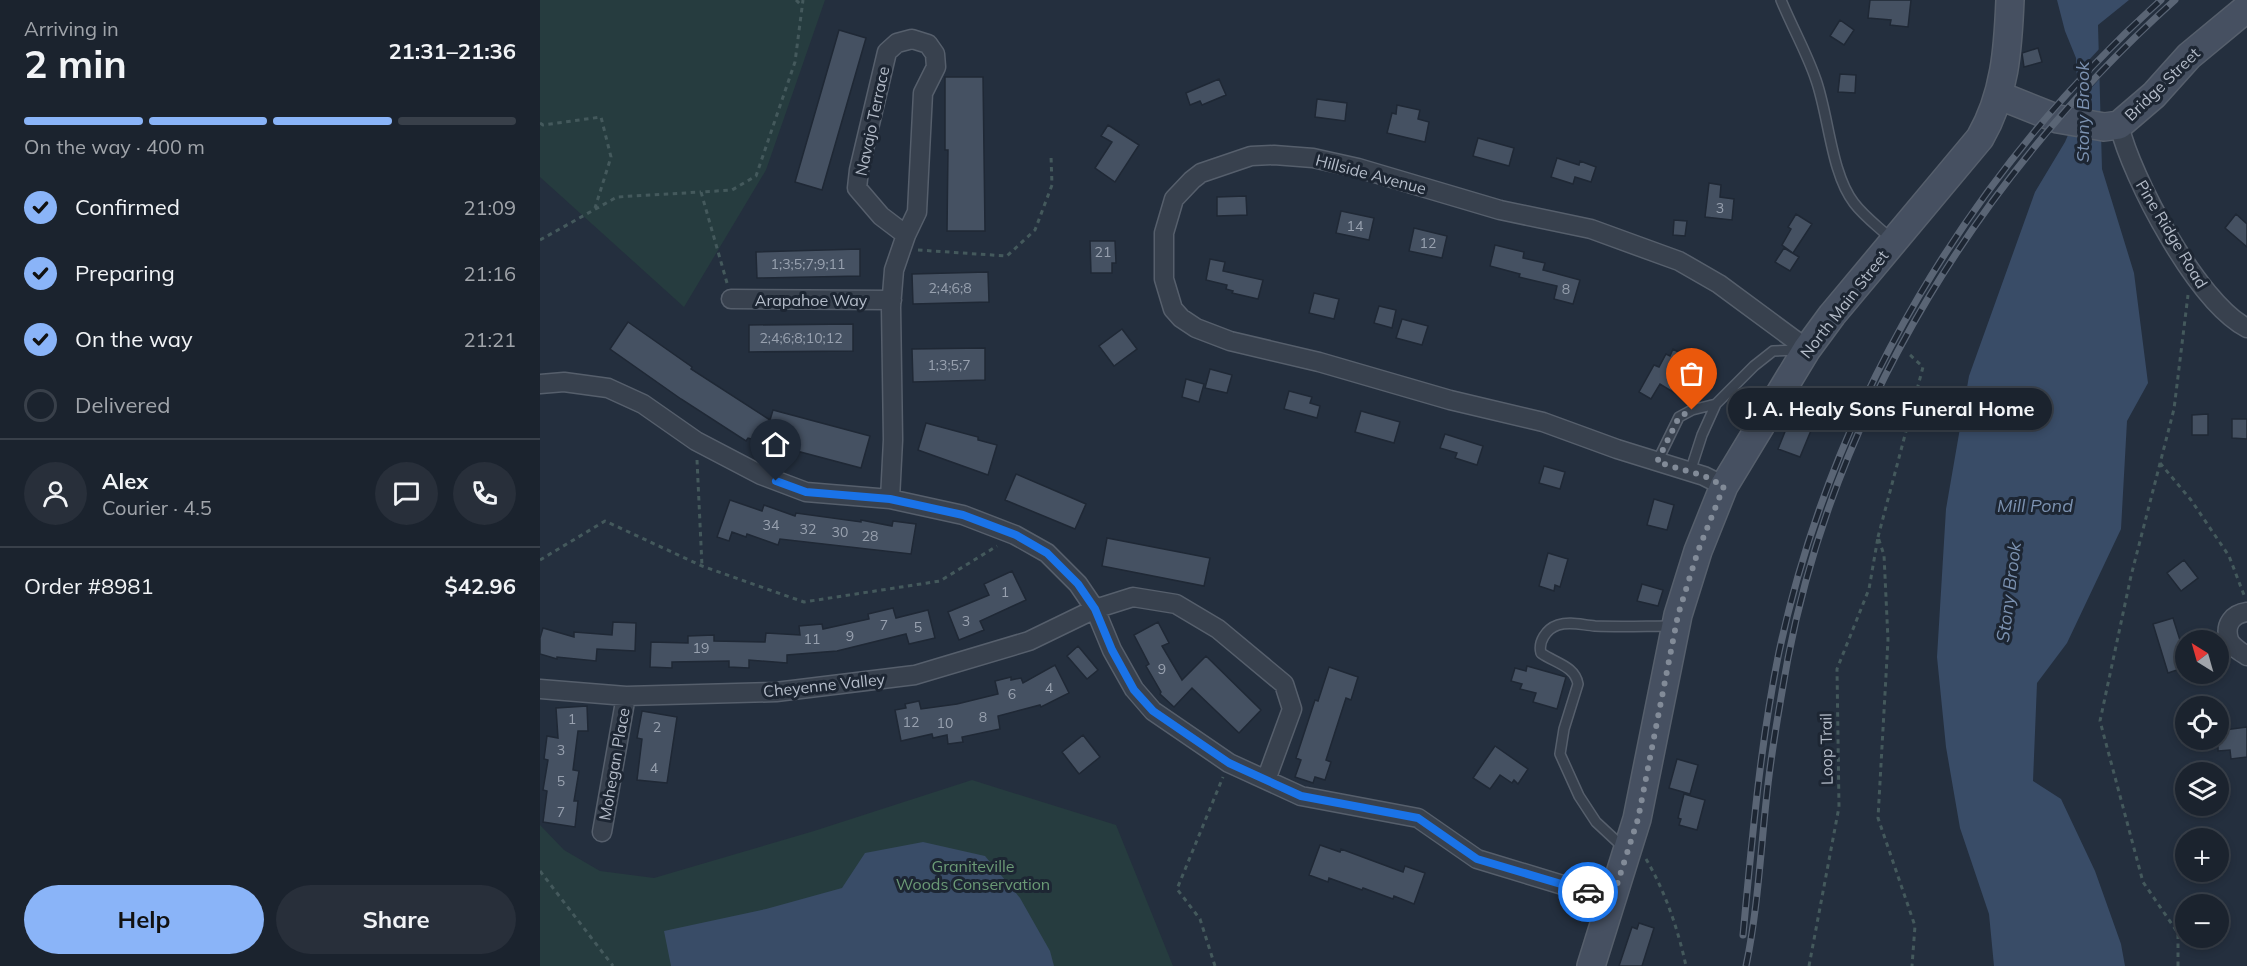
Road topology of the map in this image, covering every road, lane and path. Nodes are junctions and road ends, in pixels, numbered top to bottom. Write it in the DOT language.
graph roads {
  1 [pos="796,0"];
  2 [pos="803,0"];
  3 [pos="1781,0"];
  4 [pos="2010,0"];
  5 [pos="803,8"];
  6 [pos="2247,8"];
  7 [pos="1998,95"];
  8 [pos="540,123"];
  9 [pos="2112,126"];
  10 [pos="1051,156"];
  11 [pos="701,192"];
  12 [pos="594,210"];
  13 [pos="540,240"];
  14 [pos="1895,240"];
  15 [pos="903,242"];
  16 [pos="2190,272"];
  17 [pos="731,299"];
  18 [pos="891,300"];
  19 [pos="2247,328"];
  20 [pos="1807,350"];
  21 [pos="1908,353"];
  22 [pos="540,384"];
  23 [pos="1716,404"];
  24 [pos="696,441"];
  25 [pos="1657,462"];
  26 [pos="2160,463"];
  27 [pos="1690,472"];
  28 [pos="1724,486"];
  29 [pos="890,499"];
  30 [pos="1016,535"];
  31 [pos="1878,537"];
  32 [pos="540,560"];
  33 [pos="702,566"];
  34 [pos="2247,602"];
  35 [pos="1095,609"];
  36 [pos="2247,612"];
  37 [pos="1676,626"];
  38 [pos="2247,656"];
  39 [pos="540,689"];
  40 [pos="626,696"];
  41 [pos="1229,763"];
  42 [pos="1266,780"];
  43 [pos="602,832"];
  44 [pos="1630,844"];
  45 [pos="540,871"];
  46 [pos="1612,900"];
  47 [pos="613,966"];
  48 [pos="1215,966"];
  49 [pos="1591,966"];
  50 [pos="1686,966"];
  51 [pos="1809,966"];
  52 [pos="1912,966"];
  53 [pos="2178,966"];
  1 -- 5 [label="path"];
  2 -- 5 [label="path"];
  3 -- 14 [label="lane"];
  4 -- 7 [label="main road, North Main Street"];
  5 -- 11 [label="path"];
  6 -- 9 [label="main road, Bridge Street"];
  7 -- 9 [label="main road, Bridge Street"];
  7 -- 14 [label="main road, North Main Street"];
  8 -- 12 [label="path"];
  9 -- 16 [label="street, Pine Ridge Road"];
  10 -- 15 [label="path"];
  11 -- 12 [label="path"];
  11 -- 17 [label="path"];
  12 -- 13 [label="path"];
  14 -- 20 [label="main road, North Main Street"];
  15 -- 15 [label="street, Navajo Terrace"];
  15 -- 18 [label="street, Navajo Terrace"];
  16 -- 19 [label="street, Pine Ridge Road"];
  16 -- 26 [label="path"];
  17 -- 18 [label="street, Arapahoe Way"];
  18 -- 29 [label="street, Navajo Terrace"];
  20 -- 23 [label="lane"];
  20 -- 25 [label="street, Hillside Avenue"];
  20 -- 28 [label="main road, North Main Street"];
  21 -- 31 [label="path, Loop Trail"];
  22 -- 24 [label="street"];
  23 -- 25 [label="lane"];
  23 -- 27 [label="lane"];
  24 -- 29 [label="street"];
  24 -- 33 [label="path"];
  25 -- 27 [label="street, Hillside Avenue"];
  26 -- 34 [label="path"];
  26 -- 53 [label="path"];
  27 -- 28 [label="street, Hillside Avenue"];
  28 -- 37 [label="main road, North Main Street"];
  29 -- 30 [label="street"];
  30 -- 33 [label="path"];
  30 -- 35 [label="street"];
  31 -- 51 [label="path, Loop Trail"];
  31 -- 52 [label="path, Loop Trail"];
  32 -- 33 [label="path"];
  35 -- 40 [label="street, Cheyenne Valley"];
  35 -- 41 [label="street"];
  35 -- 42 [label="street, Cheyenne Valley"];
  36 -- 38 [label="street"];
  37 -- 44 [label="main road, North Main Street"];
  37 -- 44 [label="lane"];
  39 -- 40 [label="street, Cheyenne Valley"];
  40 -- 43 [label="street, Mohegan Place"];
  41 -- 42 [label="street"];
  41 -- 48 [label="path"];
  42 -- 46 [label="street"];
  44 -- 46 [label="main road, North Main Street"];
  44 -- 50 [label="path"];
  45 -- 47 [label="path"];
  46 -- 49 [label="main road, North Main Street"];
}
